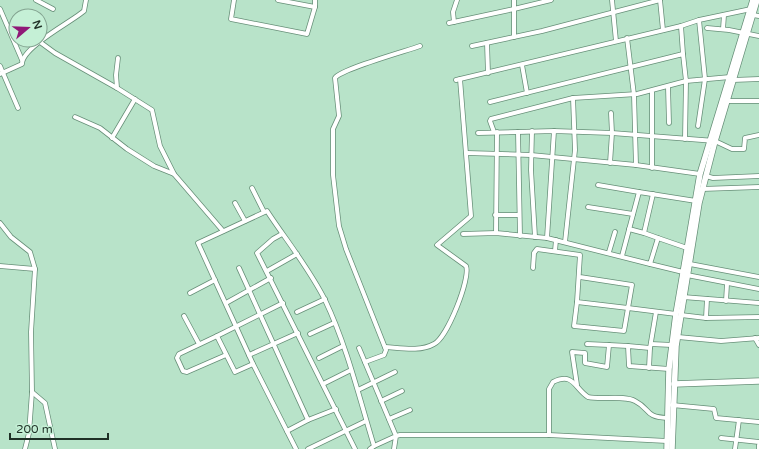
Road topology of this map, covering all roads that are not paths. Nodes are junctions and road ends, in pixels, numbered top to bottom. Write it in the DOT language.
graph roads {
  1 [pos="36,0"];
  2 [pos="86,0"];
  3 [pos="234,0"];
  4 [pos="278,0"];
  5 [pos="315,0"];
  6 [pos="457,0"];
  7 [pos="514,0"];
  8 [pos="551,0"];
  9 [pos="612,0"];
  10 [pos="660,0"];
  11 [pos="753,0"];
  12 [pos="758,0"];
  13 [pos="315,7"];
  14 [pos="0,9"];
  15 [pos="53,9"];
  16 [pos="514,9"];
  17 [pos="753,9"];
  18 [pos="613,12"];
  19 [pos="724,15"];
  20 [pos="756,16"];
  21 [pos="699,20"];
  22 [pos="2,21"];
  23 [pos="681,26"];
  24 [pos="707,28"];
  25 [pos="723,29"];
  26 [pos="663,30"];
  27 [pos="745,33"];
  28 [pos="48,36"];
  29 [pos="759,36"];
  30 [pos="514,37"];
  31 [pos="627,38"];
  32 [pos="616,41"];
  33 [pos="487,43"];
  34 [pos="420,46"];
  35 [pos="472,46"];
  36 [pos="32,48"];
  37 [pos="48,48"];
  38 [pos="683,54"];
  39 [pos="118,58"];
  40 [pos="22,60"];
  41 [pos="522,65"];
  42 [pos="0,66"];
  43 [pos="630,67"];
  44 [pos="1,73"];
  45 [pos="488,73"];
  46 [pos="706,79"];
  47 [pos="732,79"];
  48 [pos="759,79"];
  49 [pos="686,81"];
  50 [pos="668,87"];
  51 [pos="117,88"];
  52 [pos="527,92"];
  53 [pos="652,92"];
  54 [pos="634,95"];
  55 [pos="573,98"];
  56 [pos="135,99"];
  57 [pos="759,101"];
  58 [pos="490,102"];
  59 [pos="727,102"];
  60 [pos="18,108"];
  61 [pos="611,113"];
  62 [pos="75,117"];
  63 [pos="669,122"];
  64 [pos="698,126"];
  65 [pos="532,131"];
  66 [pos="554,131"];
  67 [pos="576,131"];
  68 [pos="495,132"];
  69 [pos="518,132"];
  70 [pos="478,133"];
  71 [pos="612,133"];
  72 [pos="759,135"];
  73 [pos="636,136"];
  74 [pos="653,136"];
  75 [pos="112,138"];
  76 [pos="685,139"];
  77 [pos="713,141"];
  78 [pos="467,153"];
  79 [pos="497,154"];
  80 [pos="518,154"];
  81 [pos="531,155"];
  82 [pos="552,158"];
  83 [pos="574,159"];
  84 [pos="610,163"];
  85 [pos="636,165"];
  86 [pos="652,168"];
  87 [pos="174,174"];
  88 [pos="703,175"];
  89 [pos="759,176"];
  90 [pos="598,185"];
  91 [pos="252,188"];
  92 [pos="759,188"];
  93 [pos="702,189"];
  94 [pos="639,192"];
  95 [pos="652,194"];
  96 [pos="696,201"];
  97 [pos="235,203"];
  98 [pos="588,207"];
  99 [pos="264,212"];
  100 [pos="633,214"];
  101 [pos="495,215"];
  102 [pos="519,215"];
  103 [pos="245,221"];
  104 [pos="0,223"];
  105 [pos="629,229"];
  106 [pos="223,231"];
  107 [pos="615,232"];
  108 [pos="496,233"];
  109 [pos="644,233"];
  110 [pos="282,234"];
  111 [pos="463,234"];
  112 [pos="520,236"];
  113 [pos="535,237"];
  114 [pos="547,238"];
  115 [pos="658,238"];
  116 [pos="556,240"];
  117 [pos="565,242"];
  118 [pos="687,248"];
  119 [pos="555,251"];
  120 [pos="608,252"];
  121 [pos="298,254"];
  122 [pos="622,256"];
  123 [pos="650,264"];
  124 [pos="690,264"];
  125 [pos="0,266"];
  126 [pos="239,268"];
  127 [pos="533,268"];
  128 [pos="35,269"];
  129 [pos="267,271"];
  130 [pos="685,274"];
  131 [pos="580,277"];
  132 [pos="759,277"];
  133 [pos="271,278"];
  134 [pos="215,280"];
  135 [pos="727,284"];
  136 [pos="759,289"];
  137 [pos="249,290"];
  138 [pos="190,293"];
  139 [pos="683,297"];
  140 [pos="325,299"];
  141 [pos="706,299"];
  142 [pos="578,302"];
  143 [pos="726,302"];
  144 [pos="226,303"];
  145 [pos="283,303"];
  146 [pos="759,303"];
  147 [pos="628,308"];
  148 [pos="297,312"];
  149 [pos="656,312"];
  150 [pos="261,315"];
  151 [pos="678,315"];
  152 [pos="184,316"];
  153 [pos="759,317"];
  154 [pos="706,318"];
  155 [pos="334,322"];
  156 [pos="236,328"];
  157 [pos="298,333"];
  158 [pos="310,334"];
  159 [pos="217,336"];
  160 [pos="678,337"];
  161 [pos="757,338"];
  162 [pos="274,343"];
  163 [pos="199,344"];
  164 [pos="587,344"];
  165 [pos="609,345"];
  166 [pos="672,345"];
  167 [pos="759,345"];
  168 [pos="343,346"];
  169 [pos="628,346"];
  170 [pos="650,346"];
  171 [pos="385,347"];
  172 [pos="359,348"];
  173 [pos="226,355"];
  174 [pos="249,355"];
  175 [pos="319,358"];
  176 [pos="365,362"];
  177 [pos="253,364"];
  178 [pos="649,368"];
  179 [pos="669,369"];
  180 [pos="351,370"];
  181 [pos="394,372"];
  182 [pos="759,381"];
  183 [pos="374,382"];
  184 [pos="323,384"];
  185 [pos="674,384"];
  186 [pos="577,385"];
  187 [pos="358,390"];
  188 [pos="402,391"];
  189 [pos="32,392"];
  190 [pos="381,401"];
  191 [pos="672,405"];
  192 [pos="336,409"];
  193 [pos="410,410"];
  194 [pos="667,418"];
  195 [pos="389,419"];
  196 [pos="308,420"];
  197 [pos="739,420"];
  198 [pos="366,421"];
  199 [pos="759,422"];
  200 [pos="287,431"];
  201 [pos="346,431"];
  202 [pos="549,435"];
  203 [pos="396,436"];
  204 [pos="721,438"];
  205 [pos="737,439"];
  206 [pos="667,441"];
  207 [pos="759,443"];
  208 [pos="374,446"];
  209 [pos="25,449"];
  210 [pos="55,449"];
  211 [pos="296,449"];
  212 [pos="308,449"];
  213 [pos="355,449"];
  214 [pos="370,449"];
  215 [pos="394,449"];
  216 [pos="667,449"];
  217 [pos="672,449"];
  218 [pos="735,449"];
  219 [pos="759,449"];
  1 -- 15 [label="street"];
  2 -- 28 [label="street"];
  3 -- 13 [label="street"];
  4 -- 13 [label="street"];
  5 -- 13 [label="street"];
  6 -- 16 [label="street"];
  7 -- 16 [label="street"];
  8 -- 16 [label="street"];
  9 -- 18 [label="street"];
  10 -- 18 [label="street"];
  10 -- 26 [label="street"];
  11 -- 17 [label="main road"];
  12 -- 17 [label="main road"];
  14 -- 22 [label="street"];
  16 -- 30 [label="street"];
  17 -- 19 [label="street"];
  17 -- 20 [label="main road"];
  17 -- 27 [label="main road"];
  18 -- 30 [label="street"];
  18 -- 32 [label="street"];
  19 -- 21 [label="street"];
  19 -- 25 [label="street"];
  20 -- 27 [label="main road"];
  21 -- 23 [label="street"];
  21 -- 46 [label="street"];
  22 -- 40 [label="street"];
  23 -- 26 [label="street"];
  23 -- 38 [label="street"];
  24 -- 25 [label="street"];
  25 -- 27 [label="street"];
  26 -- 31 [label="street"];
  27 -- 29 [label="street"];
  27 -- 47 [label="main road"];
  30 -- 33 [label="street"];
  31 -- 32 [label="street"];
  31 -- 43 [label="street"];
  32 -- 41 [label="street"];
  33 -- 35 [label="street"];
  33 -- 45 [label="street"];
  34 -- 171 [label="street"];
  36 -- 40 [label="street"];
  37 -- 51 [label="street"];
  38 -- 43 [label="street"];
  38 -- 49 [label="street"];
  39 -- 51 [label="street"];
  40 -- 44 [label="street"];
  41 -- 45 [label="street"];
  41 -- 52 [label="street"];
  42 -- 44 [label="street"];
  43 -- 52 [label="street"];
  43 -- 54 [label="street"];
  44 -- 60 [label="street"];
  45 -- 78 [label="street"];
  46 -- 47 [label="street"];
  46 -- 49 [label="street"];
  46 -- 64 [label="street"];
  47 -- 48 [label="street"];
  47 -- 59 [label="main road"];
  47 -- 77 [label="main road"];
  49 -- 50 [label="street"];
  49 -- 76 [label="street"];
  50 -- 53 [label="street"];
  50 -- 63 [label="street"];
  51 -- 56 [label="street"];
  52 -- 58 [label="street"];
  53 -- 54 [label="street"];
  53 -- 74 [label="street"];
  54 -- 55 [label="street"];
  54 -- 73 [label="street"];
  55 -- 67 [label="street"];
  55 -- 68 [label="street"];
  56 -- 75 [label="street"];
  56 -- 87 [label="street"];
  57 -- 59 [label="street"];
  59 -- 77 [label="main road"];
  61 -- 71 [label="street"];
  62 -- 75 [label="street"];
  65 -- 66 [label="street"];
  65 -- 69 [label="street"];
  65 -- 81 [label="street"];
  66 -- 67 [label="street"];
  66 -- 82 [label="street"];
  67 -- 71 [label="street"];
  67 -- 83 [label="street"];
  68 -- 69 [label="street"];
  68 -- 70 [label="street"];
  68 -- 79 [label="street"];
  69 -- 80 [label="street"];
  71 -- 73 [label="street"];
  71 -- 84 [label="street"];
  72 -- 77 [label="street"];
  73 -- 74 [label="street"];
  73 -- 85 [label="street"];
  74 -- 76 [label="street"];
  74 -- 86 [label="street"];
  75 -- 87 [label="street"];
  76 -- 77 [label="street"];
  77 -- 88 [label="main road"];
  78 -- 79 [label="street"];
  78 -- 171 [label="street"];
  79 -- 80 [label="street"];
  79 -- 101 [label="street"];
  80 -- 81 [label="street"];
  80 -- 102 [label="street"];
  81 -- 82 [label="street"];
  81 -- 113 [label="street"];
  82 -- 83 [label="street"];
  82 -- 114 [label="street"];
  83 -- 84 [label="street"];
  83 -- 117 [label="street"];
  84 -- 85 [label="street"];
  85 -- 86 [label="street"];
  86 -- 88 [label="street"];
  87 -- 106 [label="street"];
  88 -- 89 [label="street"];
  88 -- 93 [label="main road"];
  88 -- 96 [label="main road"];
  90 -- 94 [label="street"];
  91 -- 99 [label="street"];
  92 -- 93 [label="street"];
  93 -- 124 [label="main road"];
  94 -- 95 [label="street"];
  94 -- 100 [label="street"];
  95 -- 96 [label="street"];
  95 -- 109 [label="street"];
  96 -- 118 [label="main road"];
  97 -- 103 [label="street"];
  98 -- 100 [label="street"];
  99 -- 103 [label="street"];
  99 -- 110 [label="street"];
  100 -- 105 [label="street"];
  101 -- 102 [label="street"];
  101 -- 108 [label="street"];
  102 -- 112 [label="street"];
  103 -- 106 [label="street"];
  104 -- 128 [label="street"];
  105 -- 109 [label="street"];
  105 -- 122 [label="street"];
  106 -- 134 [label="street"];
  107 -- 120 [label="street"];
  108 -- 111 [label="street"];
  108 -- 112 [label="street"];
  109 -- 115 [label="street"];
  110 -- 121 [label="street"];
  110 -- 129 [label="street"];
  112 -- 113 [label="street"];
  113 -- 114 [label="street"];
  114 -- 116 [label="street"];
  115 -- 118 [label="street"];
  115 -- 123 [label="street"];
  116 -- 117 [label="street"];
  116 -- 119 [label="street"];
  117 -- 120 [label="street"];
  118 -- 130 [label="main road"];
  119 -- 127 [label="street"];
  119 -- 131 [label="street"];
  120 -- 122 [label="street"];
  121 -- 129 [label="street"];
  121 -- 140 [label="street"];
  122 -- 123 [label="street"];
  123 -- 130 [label="street"];
  124 -- 130 [label="main road"];
  124 -- 132 [label="street"];
  125 -- 128 [label="street"];
  126 -- 137 [label="street"];
  128 -- 189 [label="street"];
  129 -- 133 [label="street"];
  130 -- 135 [label="street"];
  130 -- 139 [label="main road"];
  130 -- 151 [label="main road"];
  131 -- 142 [label="street"];
  131 -- 147 [label="street"];
  133 -- 137 [label="street"];
  133 -- 145 [label="street"];
  134 -- 138 [label="street"];
  134 -- 144 [label="street"];
  135 -- 136 [label="street"];
  135 -- 143 [label="street"];
  137 -- 144 [label="street"];
  137 -- 150 [label="street"];
  139 -- 141 [label="street"];
  139 -- 151 [label="main road"];
  140 -- 148 [label="street"];
  140 -- 155 [label="street"];
  141 -- 143 [label="street"];
  141 -- 154 [label="street"];
  142 -- 147 [label="street"];
  142 -- 147 [label="street"];
  143 -- 146 [label="street"];
  144 -- 156 [label="street"];
  145 -- 150 [label="street"];
  145 -- 157 [label="street"];
  147 -- 149 [label="street"];
  149 -- 151 [label="street"];
  149 -- 170 [label="street"];
  150 -- 156 [label="street"];
  150 -- 162 [label="street"];
  151 -- 154 [label="street"];
  151 -- 160 [label="main road"];
  151 -- 166 [label="main road"];
  152 -- 163 [label="street"];
  153 -- 154 [label="street"];
  155 -- 158 [label="street"];
  155 -- 168 [label="street"];
  156 -- 159 [label="street"];
  156 -- 174 [label="street"];
  157 -- 162 [label="street"];
  157 -- 184 [label="street"];
  159 -- 163 [label="street"];
  159 -- 173 [label="street"];
  160 -- 161 [label="street"];
  160 -- 185 [label="main road"];
  161 -- 167 [label="street"];
  162 -- 174 [label="street"];
  162 -- 196 [label="street"];
  163 -- 173 [label="street"];
  164 -- 165 [label="street"];
  165 -- 169 [label="street"];
  165 -- 186 [label="street"];
  166 -- 170 [label="street"];
  166 -- 179 [label="main road"];
  168 -- 175 [label="street"];
  168 -- 180 [label="street"];
  169 -- 170 [label="street"];
  169 -- 178 [label="street"];
  170 -- 178 [label="street"];
  171 -- 176 [label="street"];
  172 -- 176 [label="street"];
  173 -- 177 [label="street"];
  174 -- 177 [label="street"];
  176 -- 183 [label="street"];
  177 -- 200 [label="street"];
  178 -- 179 [label="street"];
  179 -- 194 [label="main road"];
  180 -- 184 [label="street"];
  180 -- 187 [label="street"];
  181 -- 183 [label="street"];
  182 -- 185 [label="main road"];
  183 -- 187 [label="street"];
  183 -- 190 [label="street"];
  184 -- 192 [label="street"];
  185 -- 191 [label="main road"];
  186 -- 194 [label="street"];
  186 -- 202 [label="street"];
  187 -- 198 [label="street"];
  188 -- 190 [label="street"];
  189 -- 209 [label="street"];
  189 -- 210 [label="street"];
  190 -- 195 [label="street"];
  191 -- 197 [label="street"];
  191 -- 217 [label="main road"];
  192 -- 196 [label="street"];
  192 -- 201 [label="street"];
  193 -- 195 [label="street"];
  194 -- 206 [label="main road"];
  195 -- 203 [label="street"];
  196 -- 200 [label="street"];
  197 -- 199 [label="street"];
  197 -- 205 [label="street"];
  198 -- 201 [label="street"];
  198 -- 208 [label="street"];
  200 -- 211 [label="street"];
  201 -- 212 [label="street"];
  201 -- 213 [label="street"];
  202 -- 203 [label="street"];
  202 -- 206 [label="street"];
  203 -- 208 [label="street"];
  203 -- 215 [label="street"];
  204 -- 205 [label="street"];
  205 -- 207 [label="street"];
  205 -- 218 [label="street"];
  206 -- 216 [label="main road"];
  207 -- 219 [label="street"];
  208 -- 214 [label="street"];
}
